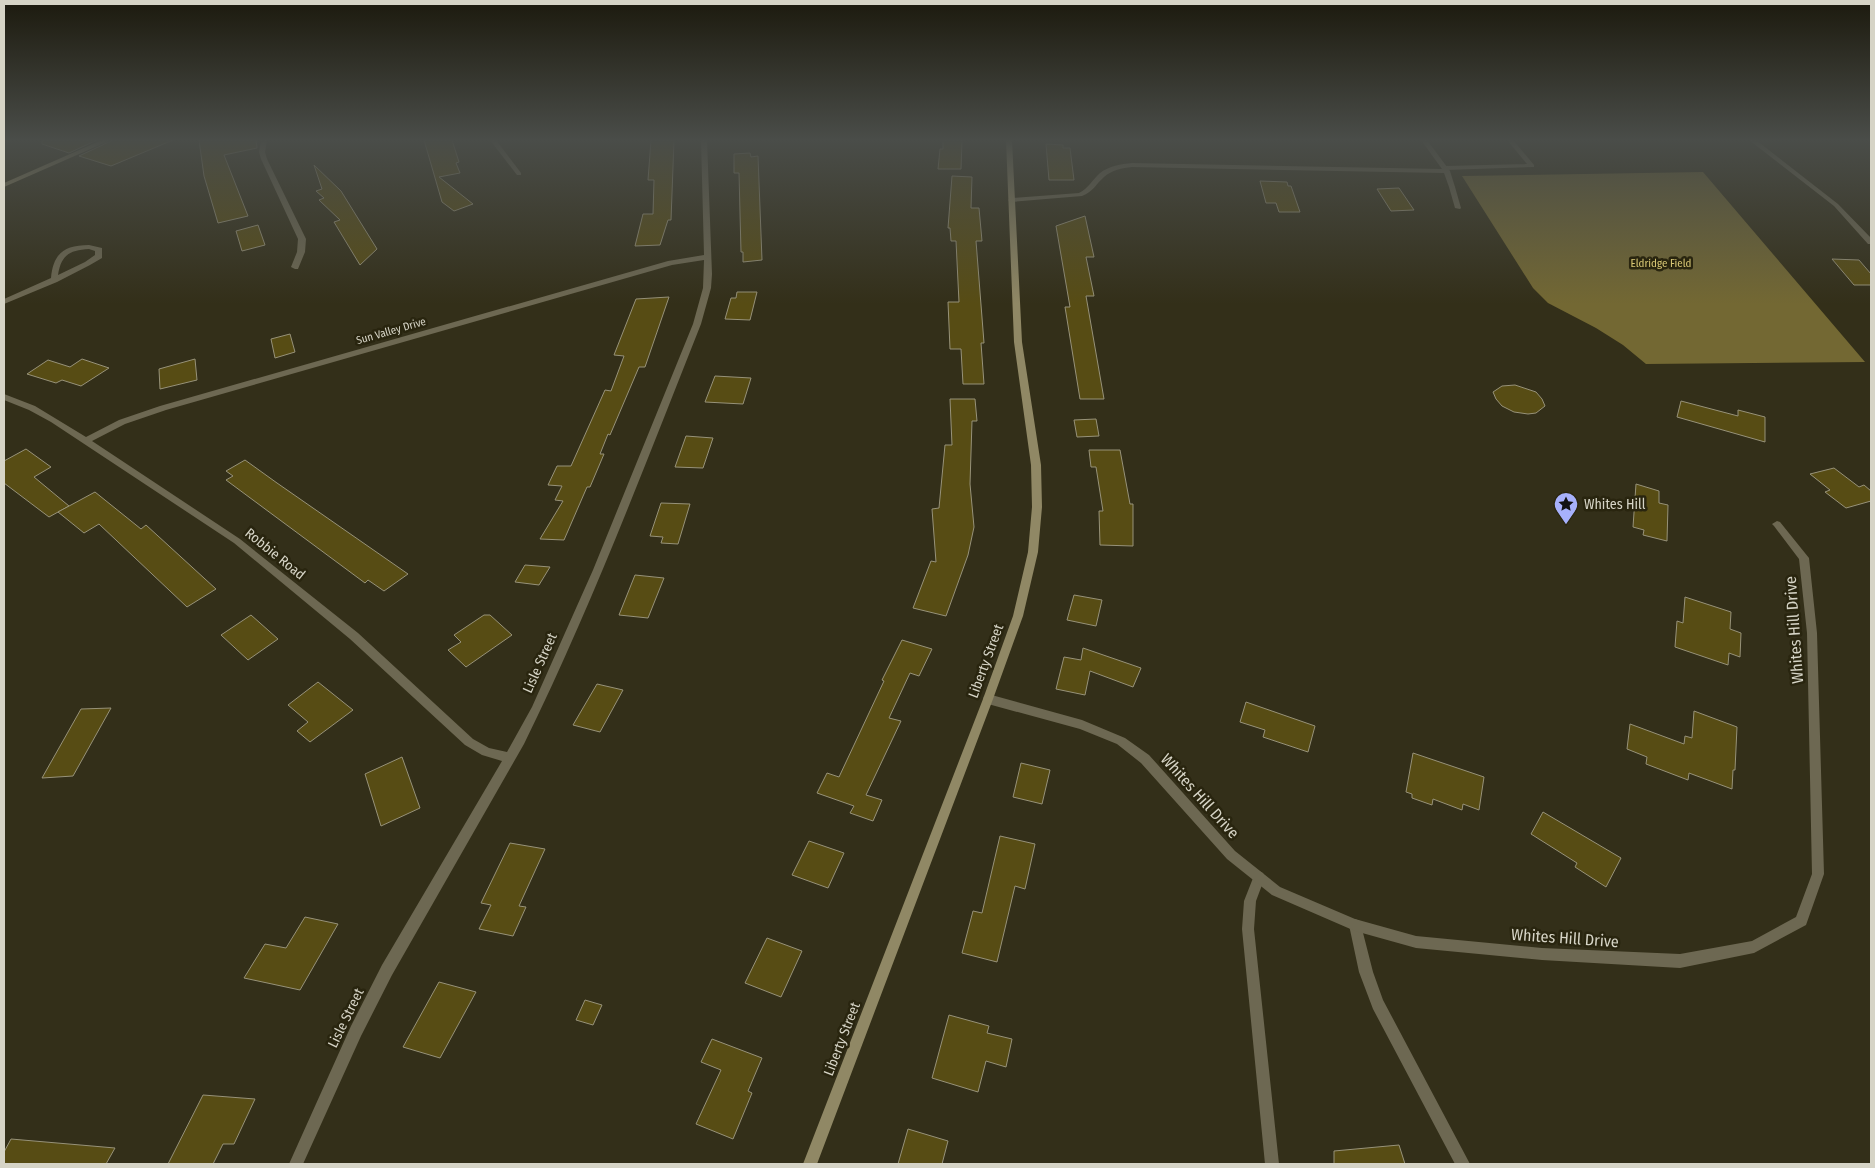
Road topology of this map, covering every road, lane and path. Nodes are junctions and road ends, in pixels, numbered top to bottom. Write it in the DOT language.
graph roads {
  1 [pos="281,195"];
  2 [pos="706,195"];
  3 [pos="1012,195"];
  4 [pos="1081,195"];
  5 [pos="1454,195"];
  6 [pos="1824,195"];
  7 [pos="1012,200"];
  8 [pos="1458,208"];
  9 [pos="1871,242"];
  10 [pos="708,257"];
  11 [pos="295,266"];
  12 [pos="54,280"];
  13 [pos="4,302"];
  14 [pos="4,397"];
  15 [pos="85,441"];
  16 [pos="1777,524"];
  17 [pos="988,699"];
  18 [pos="510,758"];
  19 [pos="1259,877"];
  20 [pos="1355,925"];
  21 [pos="296,1164"];
  22 [pos="810,1164"];
  23 [pos="1272,1164"];
  24 [pos="1463,1164"];
  1 -- 11 [label="street"];
  2 -- 10 [label="street, Lisle Street"];
  3 -- 7 [label="main road, Liberty Street"];
  4 -- 7 [label="street"];
  5 -- 8 [label="street"];
  6 -- 9 [label="street"];
  7 -- 17 [label="main road, Liberty Street"];
  10 -- 15 [label="street, Sun Valley Drive"];
  10 -- 18 [label="street, Lisle Street"];
  12 -- 12 [label="street"];
  12 -- 13 [label="street"];
  14 -- 15 [label="street, Robbie Road"];
  15 -- 18 [label="street, Robbie Road"];
  16 -- 20 [label="street, Whites Hill Drive"];
  17 -- 19 [label="street, Whites Hill Drive"];
  17 -- 22 [label="main road, Liberty Street"];
  18 -- 21 [label="street, Lisle Street"];
  19 -- 20 [label="street, Whites Hill Drive"];
  19 -- 23 [label="street"];
  20 -- 24 [label="street"];
}
